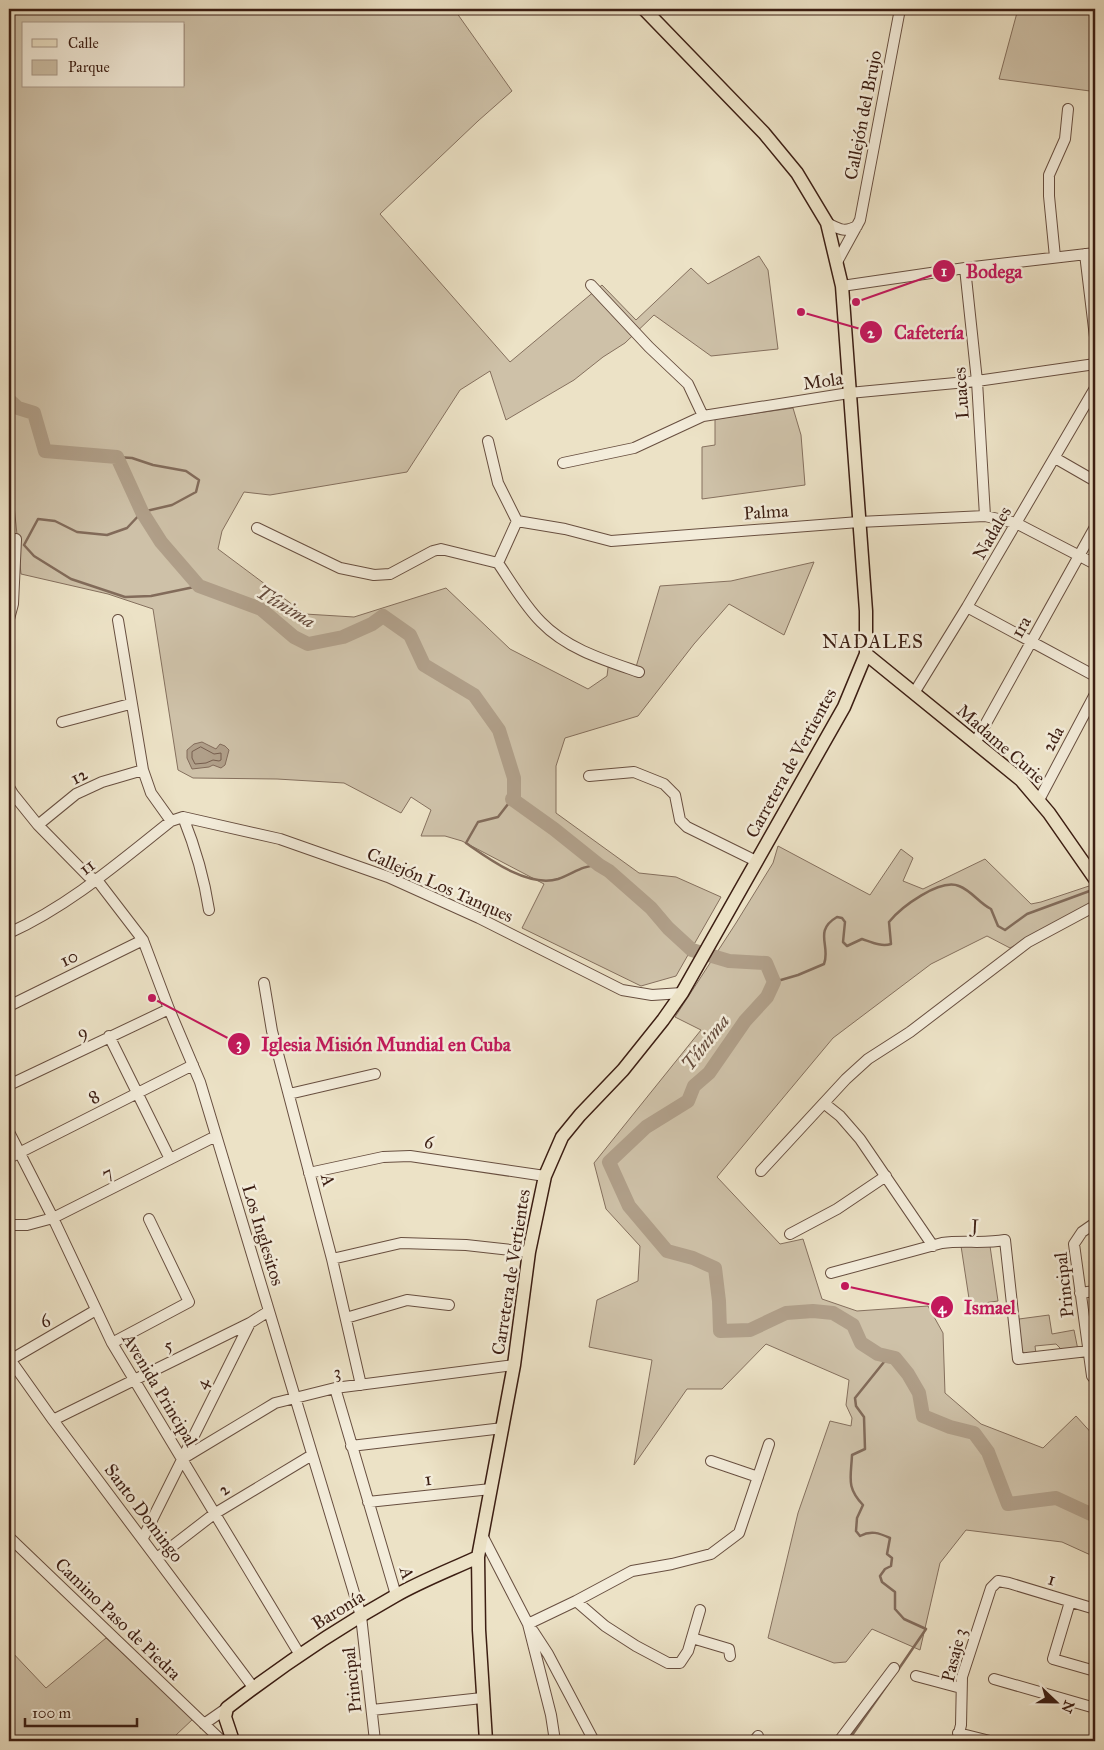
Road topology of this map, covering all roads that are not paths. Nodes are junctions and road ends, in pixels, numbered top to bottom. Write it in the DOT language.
graph roads {
  1 [pos="644,9"];
  2 [pos="900,9"];
  3 [pos="1068,109"];
  4 [pos="827,223"];
  5 [pos="857,226"];
  6 [pos="1090,254"];
  7 [pos="1055,257"];
  8 [pos="837,262"];
  9 [pos="965,268"];
  10 [pos="591,285"];
  11 [pos="842,286"];
  12 [pos="1095,337"];
  13 [pos="1095,364"];
  14 [pos="976,381"];
  15 [pos="1095,388"];
  16 [pos="849,394"];
  17 [pos="703,416"];
  18 [pos="488,441"];
  19 [pos="1055,458"];
  20 [pos="564,463"];
  21 [pos="1095,481"];
  22 [pos="986,516"];
  23 [pos="518,521"];
  24 [pos="859,522"];
  25 [pos="1016,523"];
  26 [pos="1095,527"];
  27 [pos="257,528"];
  28 [pos="16,539"];
  29 [pos="1080,556"];
  30 [pos="498,562"];
  31 [pos="1095,564"];
  32 [pos="967,607"];
  33 [pos="9,619"];
  34 [pos="118,620"];
  35 [pos="1032,641"];
  36 [pos="866,654"];
  37 [pos="639,672"];
  38 [pos="1095,676"];
  39 [pos="914,693"];
  40 [pos="1095,694"];
  41 [pos="130,704"];
  42 [pos="62,722"];
  43 [pos="975,743"];
  44 [pos="143,770"];
  45 [pos="590,776"];
  46 [pos="9,787"];
  47 [pos="1039,800"];
  48 [pos="178,819"];
  49 [pos="38,825"];
  50 [pos="756,861"];
  51 [pos="1095,879"];
  52 [pos="97,880"];
  53 [pos="1095,906"];
  54 [pos="209,910"];
  55 [pos="9,933"];
  56 [pos="143,940"];
  57 [pos="264,983"];
  58 [pos="682,993"];
  59 [pos="9,1006"];
  60 [pos="170,1009"];
  61 [pos="109,1036"];
  62 [pos="193,1065"];
  63 [pos="375,1074"];
  64 [pos="9,1085"];
  65 [pos="137,1094"];
  66 [pos="289,1094"];
  67 [pos="825,1104"];
  68 [pos="9,1132"];
  69 [pos="216,1136"];
  70 [pos="19,1153"];
  71 [pos="9,1158"];
  72 [pos="170,1159"];
  73 [pos="761,1172"];
  74 [pos="309,1173"];
  75 [pos="545,1176"];
  76 [pos="886,1176"];
  77 [pos="53,1218"];
  78 [pos="149,1219"];
  79 [pos="1095,1223"];
  80 [pos="10,1225"];
  81 [pos="790,1234"];
  82 [pos="933,1246"];
  83 [pos="529,1252"];
  84 [pos="332,1259"];
  85 [pos="831,1273"];
  86 [pos="1095,1291"];
  87 [pos="1080,1293"];
  88 [pos="449,1305"];
  89 [pos="96,1310"];
  90 [pos="269,1311"];
  91 [pos="346,1318"];
  92 [pos="250,1323"];
  93 [pos="112,1343"];
  94 [pos="1088,1351"];
  95 [pos="9,1359"];
  96 [pos="514,1365"];
  97 [pos="133,1379"];
  98 [pos="1095,1380"];
  99 [pos="362,1385"];
  100 [pos="335,1388"];
  101 [pos="294,1398"];
  102 [pos="53,1420"];
  103 [pos="503,1428"];
  104 [pos="770,1444"];
  105 [pos="351,1446"];
  106 [pos="312,1455"];
  107 [pos="182,1459"];
  108 [pos="711,1461"];
  109 [pos="758,1477"];
  110 [pos="492,1489"];
  111 [pos="368,1502"];
  112 [pos="214,1514"];
  113 [pos="482,1535"];
  114 [pos="9,1537"];
  115 [pos="143,1538"];
  116 [pos="478,1557"];
  117 [pos="157,1558"];
  118 [pos="998,1581"];
  119 [pos="396,1595"];
  120 [pos="576,1601"];
  121 [pos="1070,1602"];
  122 [pos="1095,1609"];
  123 [pos="700,1610"];
  124 [pos="361,1616"];
  125 [pos="528,1624"];
  126 [pos="692,1638"];
  127 [pos="300,1655"];
  128 [pos="730,1656"];
  129 [pos="894,1668"];
  130 [pos="1095,1671"];
  131 [pos="916,1676"];
  132 [pos="994,1679"];
  133 [pos="254,1687"];
  134 [pos="961,1688"];
  135 [pos="482,1698"];
  136 [pos="227,1708"];
  137 [pos="1095,1708"];
  138 [pos="372,1710"];
  139 [pos="204,1724"];
  140 [pos="958,1737"];
  141 [pos="222,1741"];
  142 [pos="233,1741"];
  143 [pos="375,1741"];
  144 [pos="486,1741"];
  145 [pos="554,1741"];
  146 [pos="594,1741"];
  147 [pos="839,1741"];
  148 [pos="990,1741"];
  1 -- 4 [label="main road, Carretera de Vertientes"];
  2 -- 5 [label="street, Callejón del Brujo"];
  3 -- 7 [label="street"];
  4 -- 5 [label="street"];
  4 -- 8 [label="main road, Carretera de Vertientes"];
  5 -- 8 [label="street, Callejón del Brujo"];
  6 -- 7 [label="street"];
  6 -- 12 [label="street"];
  7 -- 9 [label="street"];
  8 -- 11 [label="main road, Carretera de Vertientes"];
  9 -- 11 [label="street"];
  9 -- 14 [label="street, Luaces"];
  10 -- 17 [label="street"];
  11 -- 16 [label="main road, Carretera de Vertientes"];
  13 -- 14 [label="street, Mola"];
  14 -- 16 [label="street, Mola"];
  14 -- 22 [label="street, Luaces"];
  15 -- 19 [label="street, Nadales"];
  16 -- 17 [label="street, Mola"];
  16 -- 24 [label="main road, Carretera de Vertientes"];
  17 -- 20 [label="street, Mola"];
  18 -- 23 [label="street"];
  19 -- 21 [label="street"];
  19 -- 25 [label="street, Nadales"];
  22 -- 24 [label="street, Palma"];
  22 -- 25 [label="street, Palma"];
  23 -- 24 [label="street, Palma"];
  23 -- 30 [label="street"];
  24 -- 36 [label="main road, Carretera de Vertientes"];
  25 -- 29 [label="street, Palma"];
  25 -- 32 [label="street, Nadales"];
  26 -- 29 [label="street, 1ra"];
  27 -- 30 [label="street"];
  28 -- 33 [label="street"];
  29 -- 31 [label="street, Palma"];
  29 -- 35 [label="street, 1ra"];
  30 -- 37 [label="street"];
  32 -- 35 [label="street"];
  32 -- 39 [label="street, Nadales"];
  34 -- 41 [label="street"];
  35 -- 38 [label="street"];
  35 -- 43 [label="street, 1ra"];
  36 -- 39 [label="main road, Madame Curie"];
  36 -- 50 [label="main road, Carretera de Vertientes"];
  39 -- 43 [label="main road, Madame Curie"];
  40 -- 47 [label="street, 2da"];
  41 -- 42 [label="street"];
  41 -- 44 [label="street"];
  43 -- 47 [label="main road, Madame Curie"];
  44 -- 48 [label="street"];
  44 -- 49 [label="street, 12"];
  45 -- 50 [label="street"];
  46 -- 49 [label="street, Los Inglesitos"];
  47 -- 51 [label="main road, Madame Curie"];
  48 -- 52 [label="street, 11"];
  48 -- 54 [label="street"];
  48 -- 58 [label="street, Callejón Los Tanques"];
  49 -- 52 [label="street, Los Inglesitos"];
  50 -- 58 [label="main road, Carretera de Vertientes"];
  52 -- 55 [label="street, 11"];
  52 -- 56 [label="street, Los Inglesitos"];
  53 -- 67 [label="street"];
  56 -- 59 [label="street, 10"];
  56 -- 60 [label="street, Los Inglesitos"];
  57 -- 66 [label="street, A"];
  58 -- 75 [label="main road, Carretera de Vertientes"];
  60 -- 61 [label="street, 9"];
  60 -- 62 [label="street, Los Inglesitos"];
  61 -- 64 [label="street, 9"];
  61 -- 65 [label="street"];
  62 -- 65 [label="street, 8"];
  62 -- 69 [label="street, Los Inglesitos"];
  63 -- 66 [label="street"];
  65 -- 70 [label="street, 8"];
  65 -- 72 [label="street"];
  66 -- 74 [label="street, A"];
  67 -- 73 [label="street"];
  67 -- 76 [label="street"];
  68 -- 70 [label="street, Avenida Principal"];
  69 -- 72 [label="street, 7"];
  69 -- 90 [label="street, Los Inglesitos"];
  70 -- 71 [label="street, 8"];
  70 -- 77 [label="street, Avenida Principal"];
  72 -- 77 [label="street, 7"];
  74 -- 75 [label="street, 6"];
  74 -- 84 [label="street, A"];
  75 -- 83 [label="main road, Carretera de Vertientes"];
  76 -- 81 [label="street"];
  76 -- 82 [label="street"];
  77 -- 80 [label="street, 7"];
  77 -- 89 [label="street, Avenida Principal"];
  78 -- 93 [label="street"];
  79 -- 87 [label="street, Principal"];
  82 -- 85 [label="street"];
  82 -- 94 [label="street, J"];
  83 -- 84 [label="street"];
  83 -- 96 [label="main road, Carretera de Vertientes"];
  84 -- 91 [label="street, A"];
  86 -- 87 [label="street"];
  87 -- 94 [label="street, Principal"];
  88 -- 91 [label="street"];
  89 -- 93 [label="street, Avenida Principal"];
  89 -- 95 [label="street, 6"];
  90 -- 92 [label="street, 5"];
  90 -- 101 [label="street, Los Inglesitos"];
  91 -- 99 [label="street, A"];
  92 -- 97 [label="street, 5"];
  92 -- 107 [label="street, 4"];
  93 -- 97 [label="street, Avenida Principal"];
  94 -- 98 [label="street, Principal"];
  95 -- 102 [label="street, Santo Domingo"];
  96 -- 99 [label="street, 3"];
  96 -- 103 [label="main road, Carretera de Vertientes"];
  97 -- 102 [label="street, 5"];
  97 -- 107 [label="street, Avenida Principal"];
  99 -- 100 [label="street, 3"];
  100 -- 101 [label="street, 3"];
  100 -- 105 [label="street, A"];
  101 -- 106 [label="street, Los Inglesitos"];
  101 -- 107 [label="street, 3"];
  102 -- 115 [label="street, Santo Domingo"];
  103 -- 105 [label="street"];
  103 -- 110 [label="main road, Carretera de Vertientes"];
  104 -- 109 [label="street"];
  105 -- 111 [label="street, A"];
  106 -- 112 [label="street, 2"];
  106 -- 124 [label="street, Los Inglesitos"];
  107 -- 112 [label="street, Avenida Principal"];
  107 -- 115 [label="street, 4"];
  108 -- 109 [label="street"];
  109 -- 120 [label="street"];
  110 -- 111 [label="street, 1"];
  110 -- 113 [label="main road, Carretera de Vertientes"];
  111 -- 119 [label="street, A"];
  112 -- 117 [label="street, 2"];
  112 -- 127 [label="street, Avenida Principal"];
  113 -- 116 [label="main road, Carretera de Vertientes"];
  113 -- 125 [label="street"];
  114 -- 139 [label="street, Camino Paso de Piedra"];
  115 -- 117 [label="street, Santo Domingo"];
  116 -- 119 [label="main road, Baronía"];
  116 -- 135 [label="main road, Carretera de Vertientes"];
  117 -- 133 [label="street, Santo Domingo"];
  118 -- 121 [label="street, 1"];
  118 -- 134 [label="street, Pasaje 3"];
  119 -- 124 [label="main road, Baronía"];
  120 -- 125 [label="street"];
  120 -- 126 [label="street"];
  121 -- 122 [label="street, 1"];
  121 -- 130 [label="street"];
  123 -- 126 [label="street"];
  124 -- 127 [label="main road, Baronía"];
  124 -- 138 [label="street, Principal"];
  125 -- 145 [label="street"];
  125 -- 146 [label="street"];
  126 -- 128 [label="street"];
  127 -- 133 [label="main road, Baronía"];
  129 -- 147 [label="street"];
  131 -- 134 [label="street"];
  132 -- 137 [label="street"];
  133 -- 136 [label="main road, Baronía"];
  134 -- 140 [label="street, Pasaje 3"];
  135 -- 138 [label="street"];
  135 -- 144 [label="main road, Carretera de Vertientes"];
  136 -- 139 [label="street"];
  136 -- 142 [label="main road"];
  138 -- 143 [label="street, Principal"];
  139 -- 141 [label="street, Camino Paso de Piedra"];
  140 -- 148 [label="street"];
}
